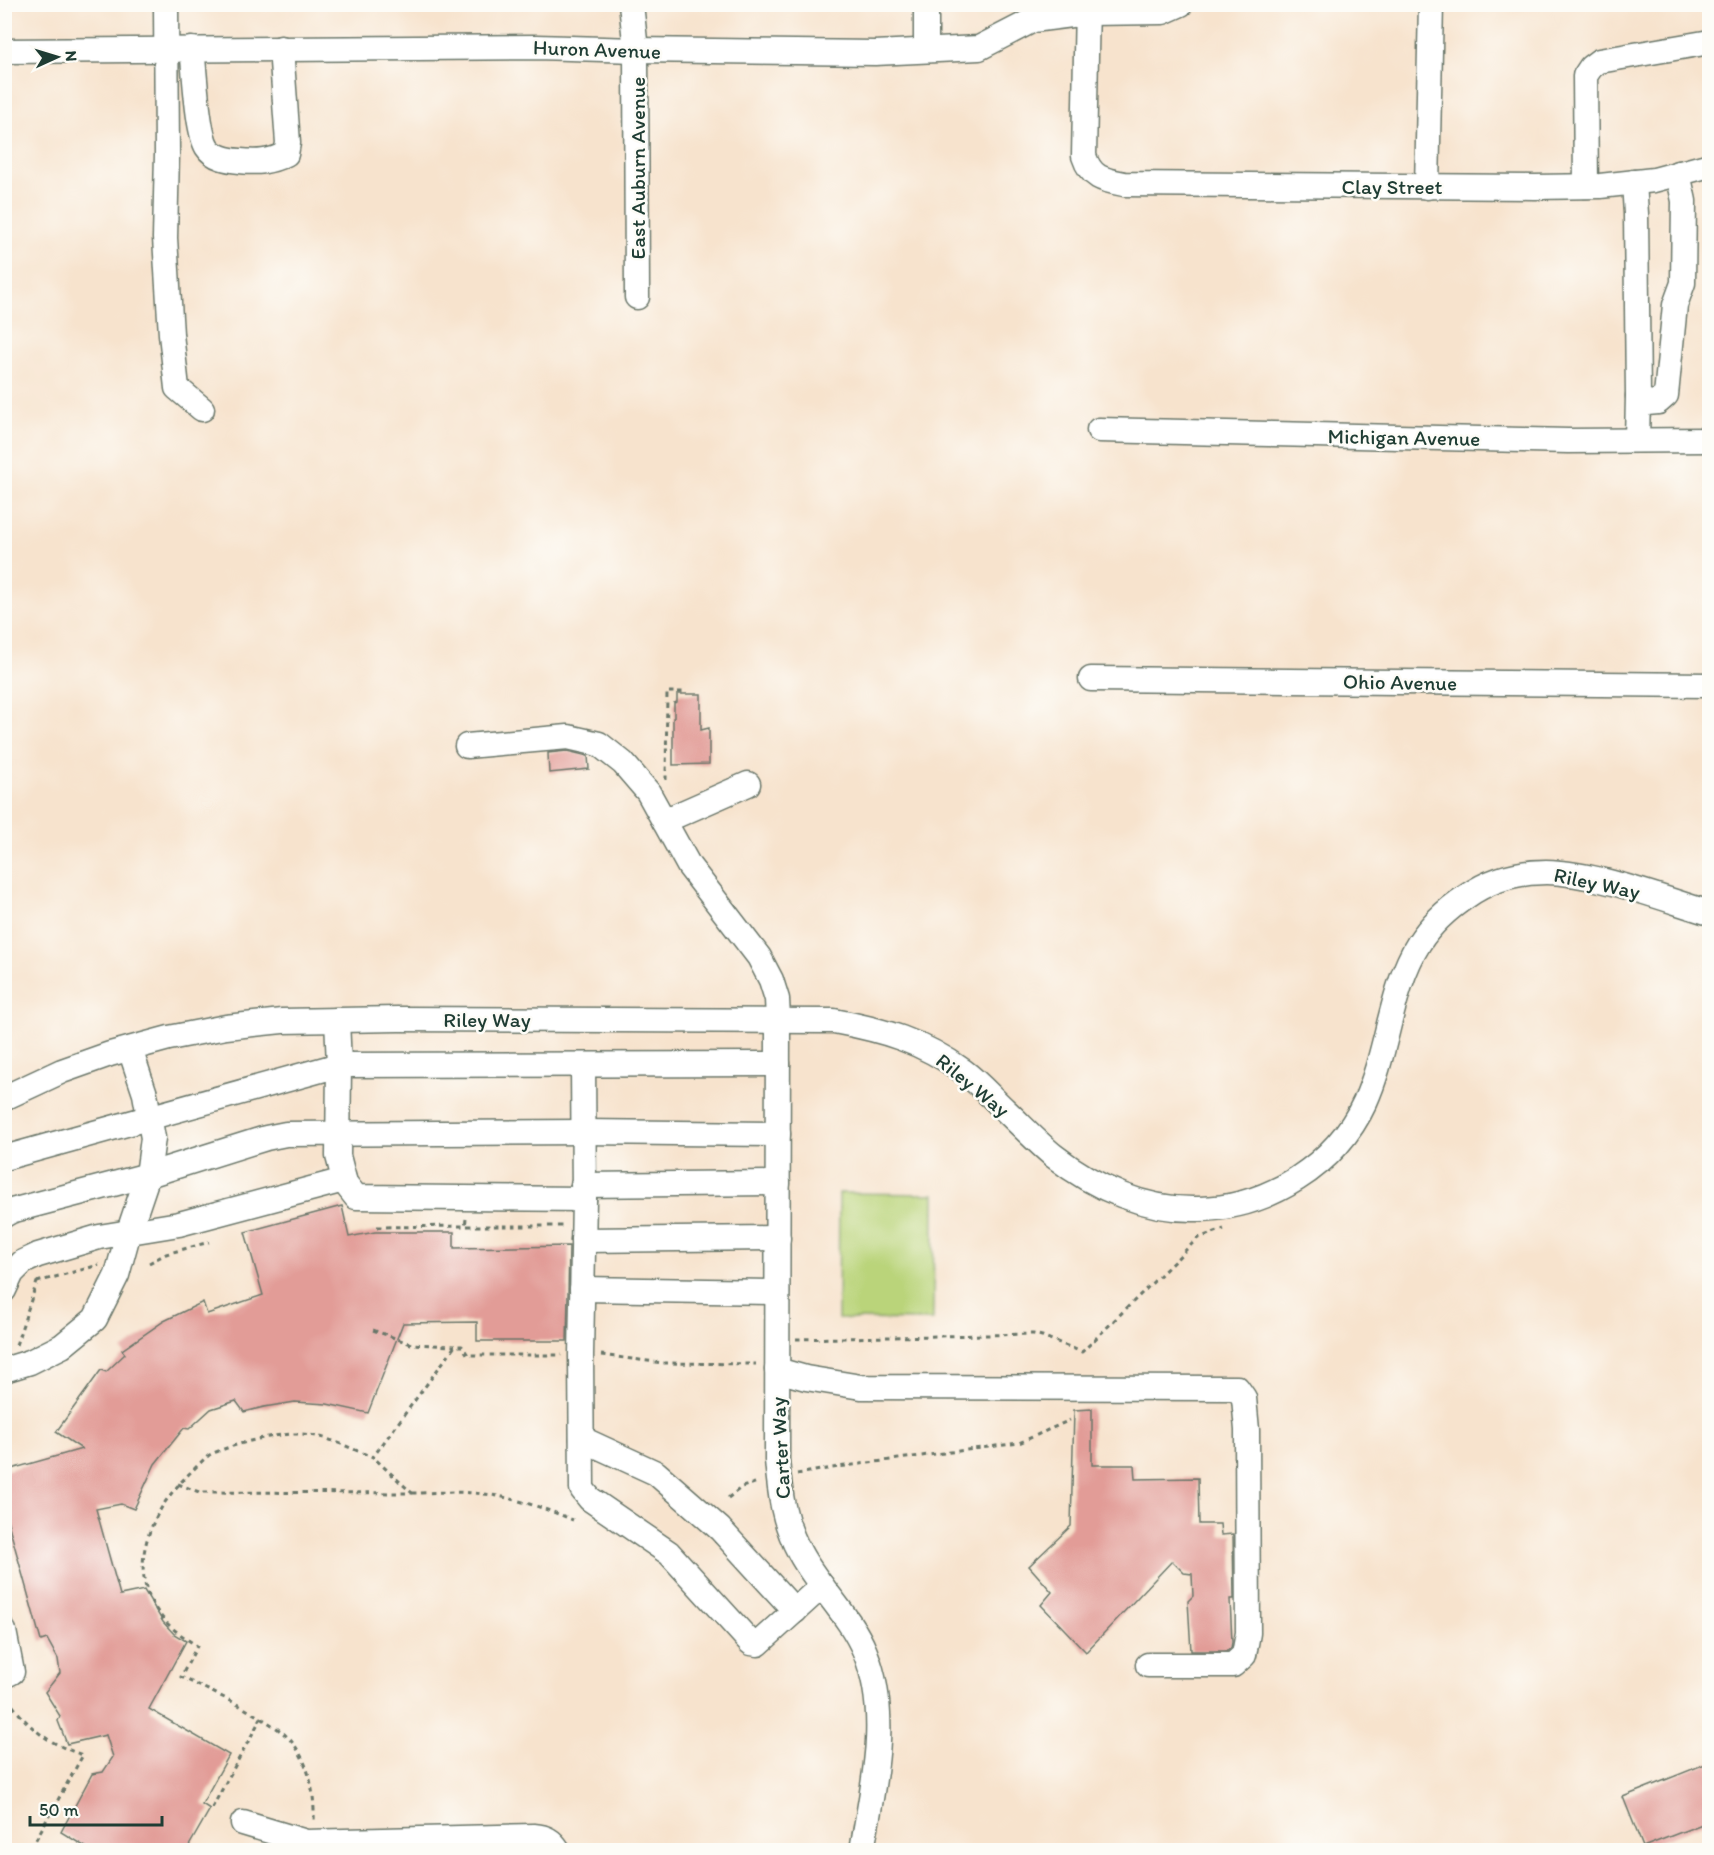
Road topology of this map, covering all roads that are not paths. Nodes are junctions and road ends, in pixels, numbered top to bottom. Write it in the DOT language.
graph roads {
  1 [pos="166,4"];
  2 [pos="631,4"];
  3 [pos="926,4"];
  4 [pos="1181,4"];
  5 [pos="1431,4"];
  6 [pos="1087,9"];
  7 [pos="1710,42"];
  8 [pos="282,48"];
  9 [pos="165,49"];
  10 [pos="192,49"];
  11 [pos="636,50"];
  12 [pos="926,50"];
  13 [pos="4,51"];
  14 [pos="1710,165"];
  15 [pos="1678,173"];
  16 [pos="1634,182"];
  17 [pos="1586,186"];
  18 [pos="1427,187"];
  19 [pos="638,297"];
  20 [pos="1638,396"];
  21 [pos="202,409"];
  22 [pos="1099,430"];
  23 [pos="1637,440"];
  24 [pos="1710,440"];
  25 [pos="1091,679"];
  26 [pos="1710,685"];
  27 [pos="467,746"];
  28 [pos="748,784"];
  29 [pos="664,821"];
  30 [pos="1710,914"];
  31 [pos="338,1020"];
  32 [pos="778,1020"];
  33 [pos="130,1048"];
  34 [pos="778,1064"];
  35 [pos="339,1065"];
  36 [pos="583,1065"];
  37 [pos="4,1098"];
  38 [pos="149,1117"];
  39 [pos="583,1132"];
  40 [pos="338,1134"];
  41 [pos="778,1134"];
  42 [pos="4,1158"];
  43 [pos="148,1175"];
  44 [pos="344,1180"];
  45 [pos="778,1184"];
  46 [pos="584,1192"];
  47 [pos="4,1215"];
  48 [pos="129,1231"];
  49 [pos="778,1238"];
  50 [pos="583,1240"];
  51 [pos="582,1289"];
  52 [pos="4,1290"];
  53 [pos="777,1292"];
  54 [pos="4,1370"];
  55 [pos="777,1370"];
  56 [pos="582,1440"];
  57 [pos="822,1586"];
  58 [pos="795,1611"];
  59 [pos="4,1631"];
  60 [pos="1148,1665"];
  61 [pos="4,1676"];
  62 [pos="243,1823"];
  63 [pos="558,1851"];
  64 [pos="862,1851"];
  1 -- 9 [label="street"];
  2 -- 11 [label="street, East Auburn Avenue"];
  3 -- 12 [label="street"];
  4 -- 6 [label="street, Huron Avenue"];
  5 -- 18 [label="street"];
  6 -- 12 [label="street, Huron Avenue"];
  6 -- 18 [label="street, Clay Street"];
  7 -- 17 [label="street"];
  8 -- 10 [label="street, Huron Avenue"];
  8 -- 10 [label="street"];
  8 -- 11 [label="street, Huron Avenue"];
  9 -- 10 [label="street, Huron Avenue"];
  9 -- 13 [label="street, Huron Avenue"];
  9 -- 21 [label="street"];
  11 -- 12 [label="street, Huron Avenue"];
  11 -- 19 [label="street, East Auburn Avenue"];
  14 -- 15 [label="street, Clay Street"];
  15 -- 16 [label="street, Clay Street"];
  15 -- 20 [label="street"];
  16 -- 17 [label="street, Clay Street"];
  16 -- 20 [label="street"];
  17 -- 18 [label="street, Clay Street"];
  20 -- 23 [label="street"];
  22 -- 23 [label="street, Michigan Avenue"];
  23 -- 24 [label="street, Michigan Avenue"];
  25 -- 26 [label="street, Ohio Avenue"];
  27 -- 29 [label="street, Carter Way"];
  28 -- 29 [label="street"];
  29 -- 32 [label="street, Carter Way"];
  30 -- 32 [label="street, Riley Way"];
  31 -- 32 [label="street, Riley Way"];
  31 -- 33 [label="street, Riley Way"];
  31 -- 35 [label="street"];
  32 -- 34 [label="street, Carter Way"];
  33 -- 37 [label="street, Riley Way"];
  33 -- 38 [label="street"];
  34 -- 36 [label="street"];
  34 -- 41 [label="street, Carter Way"];
  35 -- 36 [label="street"];
  35 -- 38 [label="street"];
  35 -- 40 [label="street"];
  36 -- 39 [label="street"];
  38 -- 42 [label="street"];
  38 -- 43 [label="street"];
  39 -- 40 [label="street"];
  39 -- 41 [label="street"];
  39 -- 46 [label="street"];
  40 -- 43 [label="street"];
  40 -- 44 [label="street"];
  41 -- 45 [label="street, Carter Way"];
  43 -- 47 [label="street"];
  43 -- 48 [label="street"];
  44 -- 46 [label="street"];
  44 -- 48 [label="street"];
  45 -- 46 [label="street"];
  45 -- 49 [label="street, Carter Way"];
  46 -- 50 [label="street"];
  48 -- 52 [label="street"];
  48 -- 54 [label="street"];
  49 -- 50 [label="street"];
  49 -- 53 [label="street, Carter Way"];
  50 -- 51 [label="street"];
  51 -- 53 [label="street"];
  51 -- 56 [label="street"];
  53 -- 55 [label="street, Carter Way"];
  55 -- 57 [label="street, Carter Way"];
  55 -- 60 [label="street"];
  56 -- 58 [label="street"];
  56 -- 58 [label="street"];
  57 -- 58 [label="street"];
  57 -- 64 [label="street, Carter Way"];
  59 -- 61 [label="street"];
  62 -- 63 [label="street"];
}
